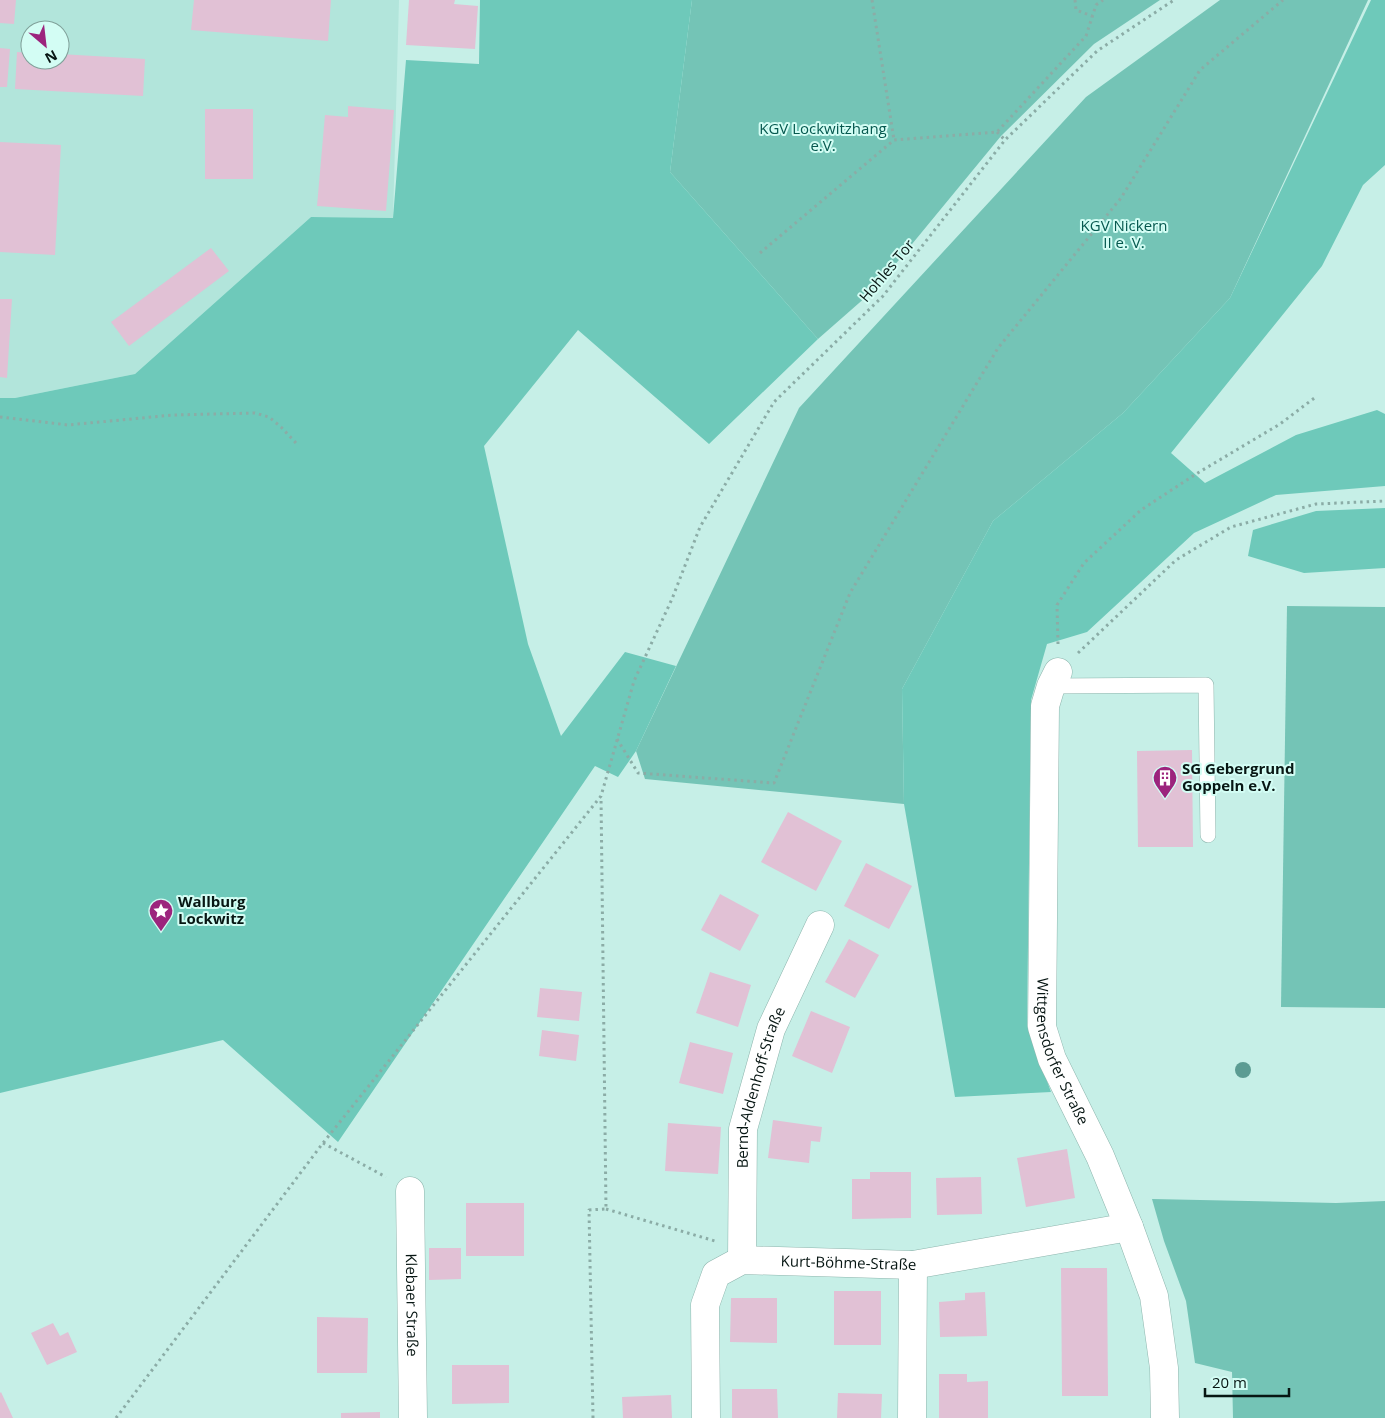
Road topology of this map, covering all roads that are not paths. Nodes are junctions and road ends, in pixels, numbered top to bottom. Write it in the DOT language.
graph roads {
  1 [pos="1055,679"];
  2 [pos="1208,835"];
  3 [pos="820,924"];
  4 [pos="410,1191"];
  5 [pos="1129,1227"];
  6 [pos="742,1254"];
  7 [pos="912,1265"];
  8 [pos="413,1418"];
  9 [pos="706,1418"];
  10 [pos="912,1418"];
  11 [pos="1165,1418"];
  1 -- 2 [label="lane"];
  1 -- 5 [label="street, Wittgensdorfer Straße"];
  3 -- 6 [label="street, Bernd-Aldenhoff-Straße"];
  4 -- 8 [label="street, Klebaer Straße"];
  5 -- 7 [label="street, Kurt-Böhme-Straße"];
  5 -- 11 [label="street, Wittgensdorfer Straße"];
  6 -- 7 [label="street, Kurt-Böhme-Straße"];
  6 -- 9 [label="street, Kurt-Böhme-Straße"];
  7 -- 10 [label="street"];
}
